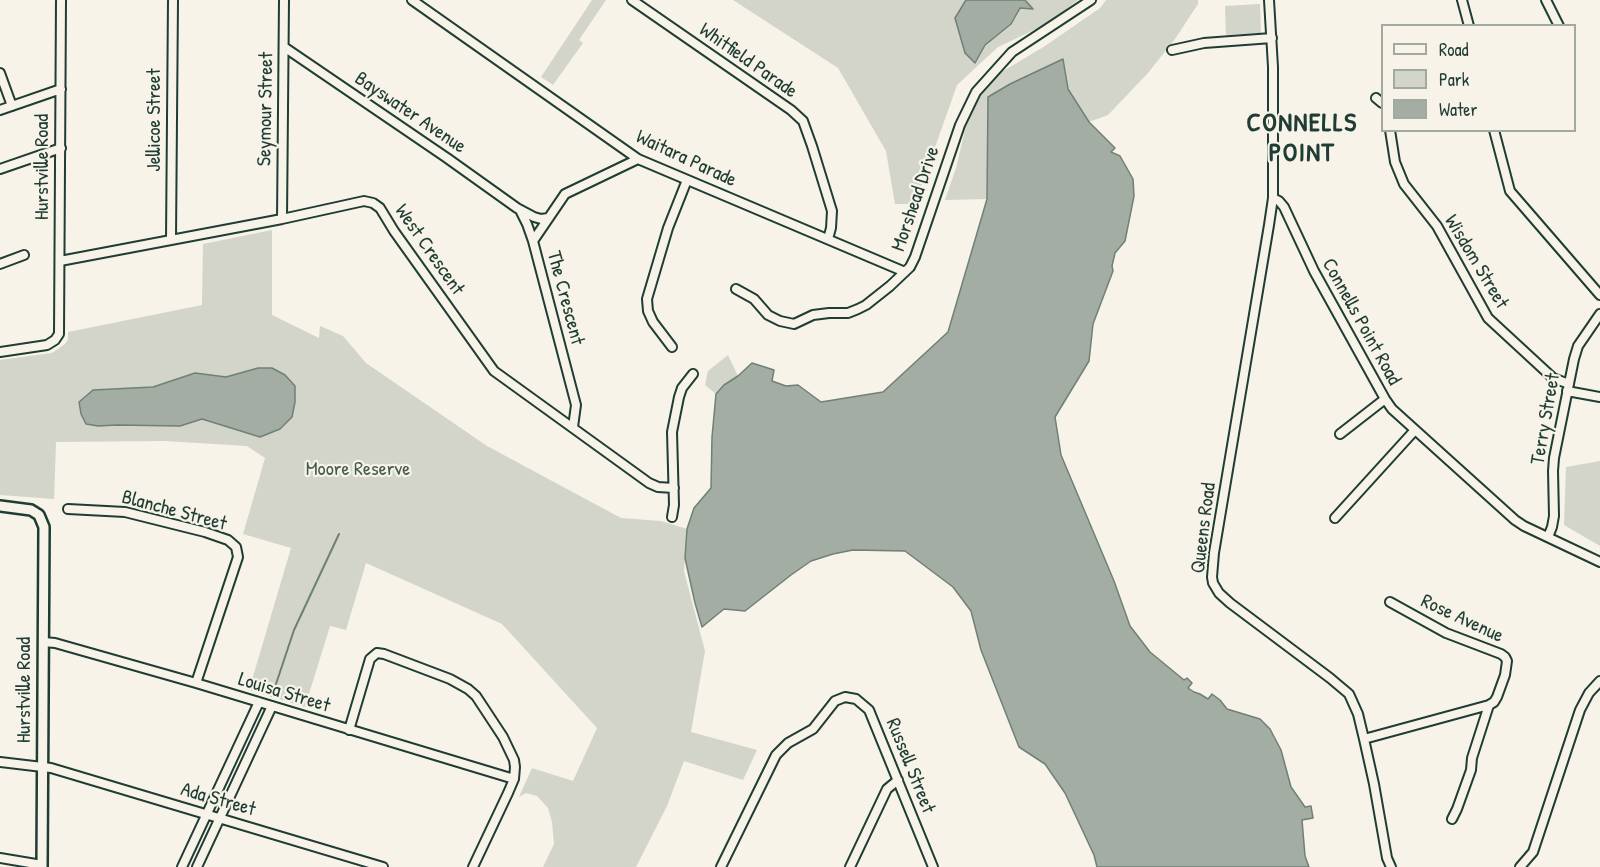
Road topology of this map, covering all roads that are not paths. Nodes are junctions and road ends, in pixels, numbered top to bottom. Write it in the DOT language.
graph roads {
  1 [pos="61,0"];
  2 [pos="173,0"];
  3 [pos="284,0"];
  4 [pos="412,0"];
  5 [pos="632,0"];
  6 [pos="1091,0"];
  7 [pos="1269,0"];
  8 [pos="1462,0"];
  9 [pos="1546,0"];
  10 [pos="1468,24"];
  11 [pos="1558,24"];
  12 [pos="1272,39"];
  13 [pos="284,47"];
  14 [pos="1172,50"];
  15 [pos="0,73"];
  16 [pos="61,89"];
  17 [pos="12,106"];
  18 [pos="0,110"];
  19 [pos="1390,132"];
  20 [pos="1495,132"];
  21 [pos="61,148"];
  22 [pos="638,159"];
  23 [pos="0,169"];
  24 [pos="687,180"];
  25 [pos="1273,198"];
  26 [pos="517,208"];
  27 [pos="548,218"];
  28 [pos="282,219"];
  29 [pos="171,239"];
  30 [pos="828,239"];
  31 [pos="533,241"];
  32 [pos="24,255"];
  33 [pos="60,261"];
  34 [pos="0,264"];
  35 [pos="905,272"];
  36 [pos="736,289"];
  37 [pos="1599,291"];
  38 [pos="1600,314"];
  39 [pos="672,347"];
  40 [pos="0,352"];
  41 [pos="693,374"];
  42 [pos="1568,387"];
  43 [pos="1600,397"];
  44 [pos="1385,399"];
  45 [pos="573,428"];
  46 [pos="1415,430"];
  47 [pos="1340,434"];
  48 [pos="674,488"];
  49 [pos="0,507"];
  50 [pos="68,509"];
  51 [pos="672,516"];
  52 [pos="1335,518"];
  53 [pos="1548,537"];
  54 [pos="1600,562"];
  55 [pos="1389,602"];
  56 [pos="43,642"];
  57 [pos="1600,681"];
  58 [pos="196,683"];
  59 [pos="259,702"];
  60 [pos="1489,705"];
  61 [pos="272,706"];
  62 [pos="349,730"];
  63 [pos="1364,739"];
  64 [pos="0,762"];
  65 [pos="42,767"];
  66 [pos="514,779"];
  67 [pos="898,780"];
  68 [pos="206,814"];
  69 [pos="220,818"];
  70 [pos="1452,819"];
  71 [pos="0,858"];
  72 [pos="42,866"];
  73 [pos="182,867"];
  74 [pos="197,867"];
  75 [pos="383,867"];
  76 [pos="473,867"];
  77 [pos="721,867"];
  78 [pos="850,867"];
  79 [pos="933,867"];
  80 [pos="1391,867"];
  81 [pos="1520,867"];
  1 -- 16 [label="street, Hurstville Road"];
  2 -- 29 [label="street, Jellicoe Street"];
  3 -- 13 [label="street, Seymour Street"];
  4 -- 22 [label="street, Waitara Parade"];
  5 -- 30 [label="street, Whitfield Parade"];
  6 -- 35 [label="street, Morshead Drive"];
  7 -- 12 [label="street"];
  8 -- 10 [label="street"];
  9 -- 11 [label="street"];
  12 -- 14 [label="street"];
  12 -- 25 [label="street"];
  13 -- 26 [label="street, Bayswater Avenue"];
  13 -- 28 [label="street, Seymour Street"];
  15 -- 17 [label="street"];
  16 -- 17 [label="street"];
  16 -- 21 [label="street, Hurstville Road"];
  17 -- 18 [label="street"];
  19 -- 42 [label="street, Wisdom Street"];
  20 -- 37 [label="street"];
  21 -- 23 [label="street"];
  21 -- 33 [label="street, Hurstville Road"];
  22 -- 24 [label="street, Waitara Parade"];
  22 -- 27 [label="street, The Crescent"];
  24 -- 30 [label="street, Waitara Parade"];
  24 -- 39 [label="street"];
  25 -- 44 [label="street, Connells Point Road"];
  25 -- 63 [label="street, Queens Road"];
  26 -- 27 [label="street, Bayswater Avenue"];
  26 -- 31 [label="street, Bayswater Avenue"];
  27 -- 31 [label="street, The Crescent"];
  28 -- 29 [label="street, West Crescent"];
  28 -- 45 [label="street, West Crescent"];
  29 -- 33 [label="street, West Crescent"];
  30 -- 35 [label="street, Waitara Parade"];
  31 -- 45 [label="street, The Crescent"];
  32 -- 34 [label="street"];
  33 -- 40 [label="street, Hurstville Road"];
  35 -- 36 [label="street, Morshead Drive"];
  38 -- 42 [label="street, Terry Street"];
  41 -- 48 [label="street"];
  42 -- 43 [label="street, Wisdom Street"];
  42 -- 53 [label="street, Terry Street"];
  44 -- 46 [label="street, Connells Point Road"];
  44 -- 47 [label="street"];
  45 -- 48 [label="street, West Crescent"];
  46 -- 52 [label="street"];
  46 -- 53 [label="street, Connells Point Road"];
  48 -- 51 [label="street"];
  49 -- 56 [label="main road, Hurstville Road"];
  50 -- 58 [label="street, Blanche Street"];
  53 -- 54 [label="street, Connells Point Road"];
  55 -- 60 [label="street, Rose Avenue"];
  56 -- 58 [label="street, Louisa Street"];
  56 -- 65 [label="main road, Hurstville Road"];
  57 -- 81 [label="street"];
  58 -- 59 [label="street, Louisa Street"];
  59 -- 61 [label="street, Louisa Street"];
  59 -- 68 [label="street"];
  60 -- 63 [label="street"];
  60 -- 70 [label="street, Rose Avenue"];
  61 -- 62 [label="street, Louisa Street"];
  61 -- 69 [label="street"];
  62 -- 66 [label="street, Louisa Street"];
  62 -- 66 [label="street"];
  63 -- 80 [label="street, Queens Road"];
  64 -- 65 [label="street, Ada Street"];
  65 -- 68 [label="street, Ada Street"];
  65 -- 72 [label="main road, Hurstville Road"];
  66 -- 76 [label="street"];
  67 -- 77 [label="street, Russell Street"];
  67 -- 78 [label="street"];
  67 -- 79 [label="street, Russell Street"];
  68 -- 69 [label="street, Ada Street"];
  68 -- 73 [label="street"];
  69 -- 74 [label="street"];
  69 -- 75 [label="street, Ada Street"];
  71 -- 72 [label="street"];
}
